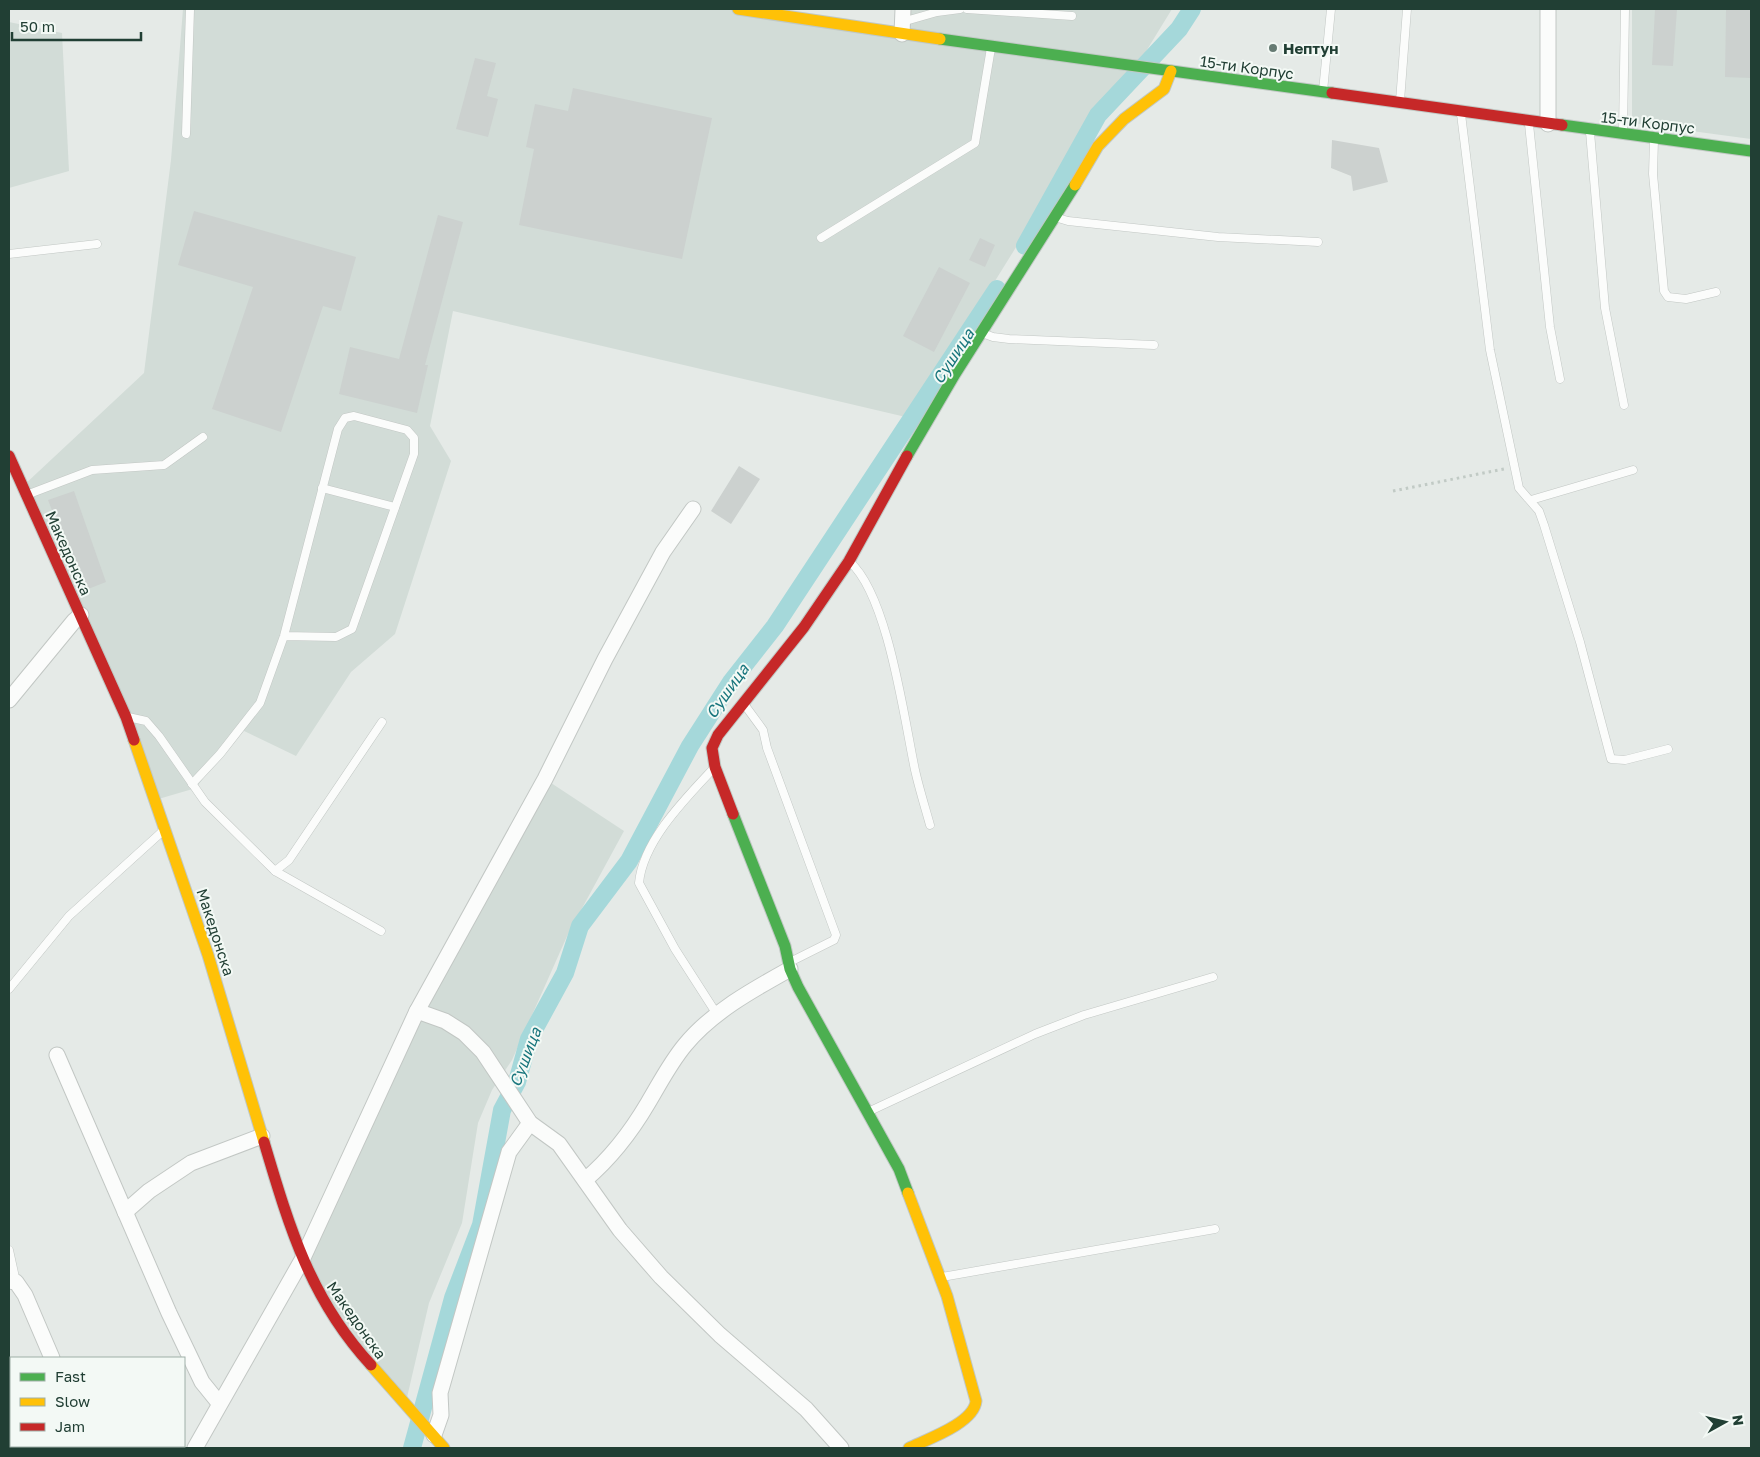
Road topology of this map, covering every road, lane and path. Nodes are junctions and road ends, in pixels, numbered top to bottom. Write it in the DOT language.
graph roads {
  1 [pos="190,9"];
  2 [pos="738,9"];
  3 [pos="960,9"];
  4 [pos="967,9"];
  5 [pos="1331,9"];
  6 [pos="1407,9"];
  7 [pos="1548,9"];
  8 [pos="1625,9"];
  9 [pos="1072,16"];
  10 [pos="902,22"];
  11 [pos="992,46"];
  12 [pos="1172,71"];
  13 [pos="1323,92"];
  14 [pos="1400,103"];
  15 [pos="1461,112"];
  16 [pos="1529,122"];
  17 [pos="1548,124"];
  18 [pos="1590,130"];
  19 [pos="186,134"];
  20 [pos="1623,134"];
  21 [pos="1654,138"];
  22 [pos="1751,151"];
  23 [pos="1056,217"];
  24 [pos="821,238"];
  25 [pos="1318,242"];
  26 [pos="97,244"];
  27 [pos="9,254"];
  28 [pos="1716,292"];
  29 [pos="980,332"];
  30 [pos="1154,344"];
  31 [pos="1560,379"];
  32 [pos="1624,405"];
  33 [pos="203,437"];
  34 [pos="9,456"];
  35 [pos="1515,467"];
  36 [pos="1633,470"];
  37 [pos="322,488"];
  38 [pos="1393,491"];
  39 [pos="27,495"];
  40 [pos="1532,500"];
  41 [pos="395,507"];
  42 [pos="693,509"];
  43 [pos="849,561"];
  44 [pos="81,615"];
  45 [pos="284,636"];
  46 [pos="9,700"];
  47 [pos="744,704"];
  48 [pos="126,717"];
  49 [pos="382,722"];
  50 [pos="1668,749"];
  51 [pos="715,767"];
  52 [pos="192,784"];
  53 [pos="930,825"];
  54 [pos="165,829"];
  55 [pos="275,871"];
  56 [pos="382,931"];
  57 [pos="790,966"];
  58 [pos="1213,977"];
  59 [pos="9,990"];
  60 [pos="416,1011"];
  61 [pos="718,1016"];
  62 [pos="57,1055"];
  63 [pos="868,1112"];
  64 [pos="530,1123"];
  65 [pos="262,1136"];
  66 [pos="586,1180"];
  67 [pos="125,1212"];
  68 [pos="1215,1229"];
  69 [pos="9,1250"];
  70 [pos="302,1260"];
  71 [pos="940,1278"];
  72 [pos="12,1282"];
  73 [pos="52,1357"];
  74 [pos="219,1404"];
  75 [pos="434,1435"];
  76 [pos="195,1448"];
  77 [pos="444,1448"];
  78 [pos="841,1448"];
  79 [pos="909,1448"];
  1 -- 19 [label="lane"];
  2 -- 10 [label="street, 15-ти Корпус"];
  3 -- 10 [label="lane"];
  4 -- 9 [label="lane"];
  5 -- 13 [label="lane"];
  6 -- 14 [label="lane"];
  7 -- 17 [label="street"];
  8 -- 20 [label="lane"];
  10 -- 11 [label="street, 15-ти Корпус"];
  11 -- 12 [label="street, 15-ти Корпус"];
  11 -- 24 [label="lane"];
  12 -- 13 [label="street, 15-ти Корпус"];
  12 -- 23 [label="street"];
  13 -- 14 [label="street, 15-ти Корпус"];
  14 -- 15 [label="street, 15-ти Корпус"];
  15 -- 16 [label="street, 15-ти Корпус"];
  15 -- 35 [label="lane"];
  16 -- 17 [label="street, 15-ти Корпус"];
  16 -- 31 [label="lane"];
  17 -- 18 [label="street, 15-ти Корпус"];
  18 -- 20 [label="street, 15-ти Корпус"];
  18 -- 32 [label="lane"];
  20 -- 21 [label="street, 15-ти Корпус"];
  21 -- 22 [label="street, 15-ти Корпус"];
  21 -- 28 [label="lane"];
  23 -- 25 [label="lane"];
  23 -- 29 [label="street"];
  26 -- 27 [label="lane"];
  29 -- 30 [label="lane"];
  29 -- 43 [label="street"];
  33 -- 39 [label="lane"];
  34 -- 39 [label="street, Македонска"];
  35 -- 38 [label="path"];
  35 -- 40 [label="lane"];
  36 -- 40 [label="lane"];
  37 -- 41 [label="lane"];
  37 -- 41 [label="lane"];
  37 -- 45 [label="lane"];
  39 -- 44 [label="street, Македонска"];
  40 -- 50 [label="lane"];
  41 -- 45 [label="lane"];
  42 -- 60 [label="street"];
  43 -- 47 [label="street"];
  43 -- 53 [label="lane"];
  44 -- 46 [label="street"];
  44 -- 48 [label="street, Македонска"];
  45 -- 52 [label="lane"];
  47 -- 51 [label="street"];
  47 -- 57 [label="lane"];
  48 -- 52 [label="lane"];
  48 -- 54 [label="street, Македонска"];
  49 -- 55 [label="lane"];
  51 -- 57 [label="street"];
  51 -- 61 [label="lane"];
  52 -- 55 [label="lane"];
  54 -- 59 [label="lane"];
  54 -- 65 [label="street, Македонска"];
  55 -- 56 [label="lane"];
  57 -- 61 [label="street"];
  57 -- 63 [label="street"];
  58 -- 63 [label="lane"];
  60 -- 64 [label="street"];
  60 -- 70 [label="street"];
  61 -- 66 [label="street"];
  62 -- 67 [label="street"];
  63 -- 71 [label="street"];
  64 -- 66 [label="street"];
  64 -- 75 [label="street"];
  65 -- 67 [label="street"];
  65 -- 70 [label="street, Македонска"];
  66 -- 78 [label="street"];
  67 -- 74 [label="street"];
  68 -- 71 [label="lane"];
  69 -- 72 [label="lane"];
  70 -- 74 [label="street"];
  70 -- 75 [label="street, Македонска"];
  71 -- 79 [label="street"];
  72 -- 73 [label="street"];
  74 -- 76 [label="street"];
  75 -- 77 [label="street, Македонска"];
}
